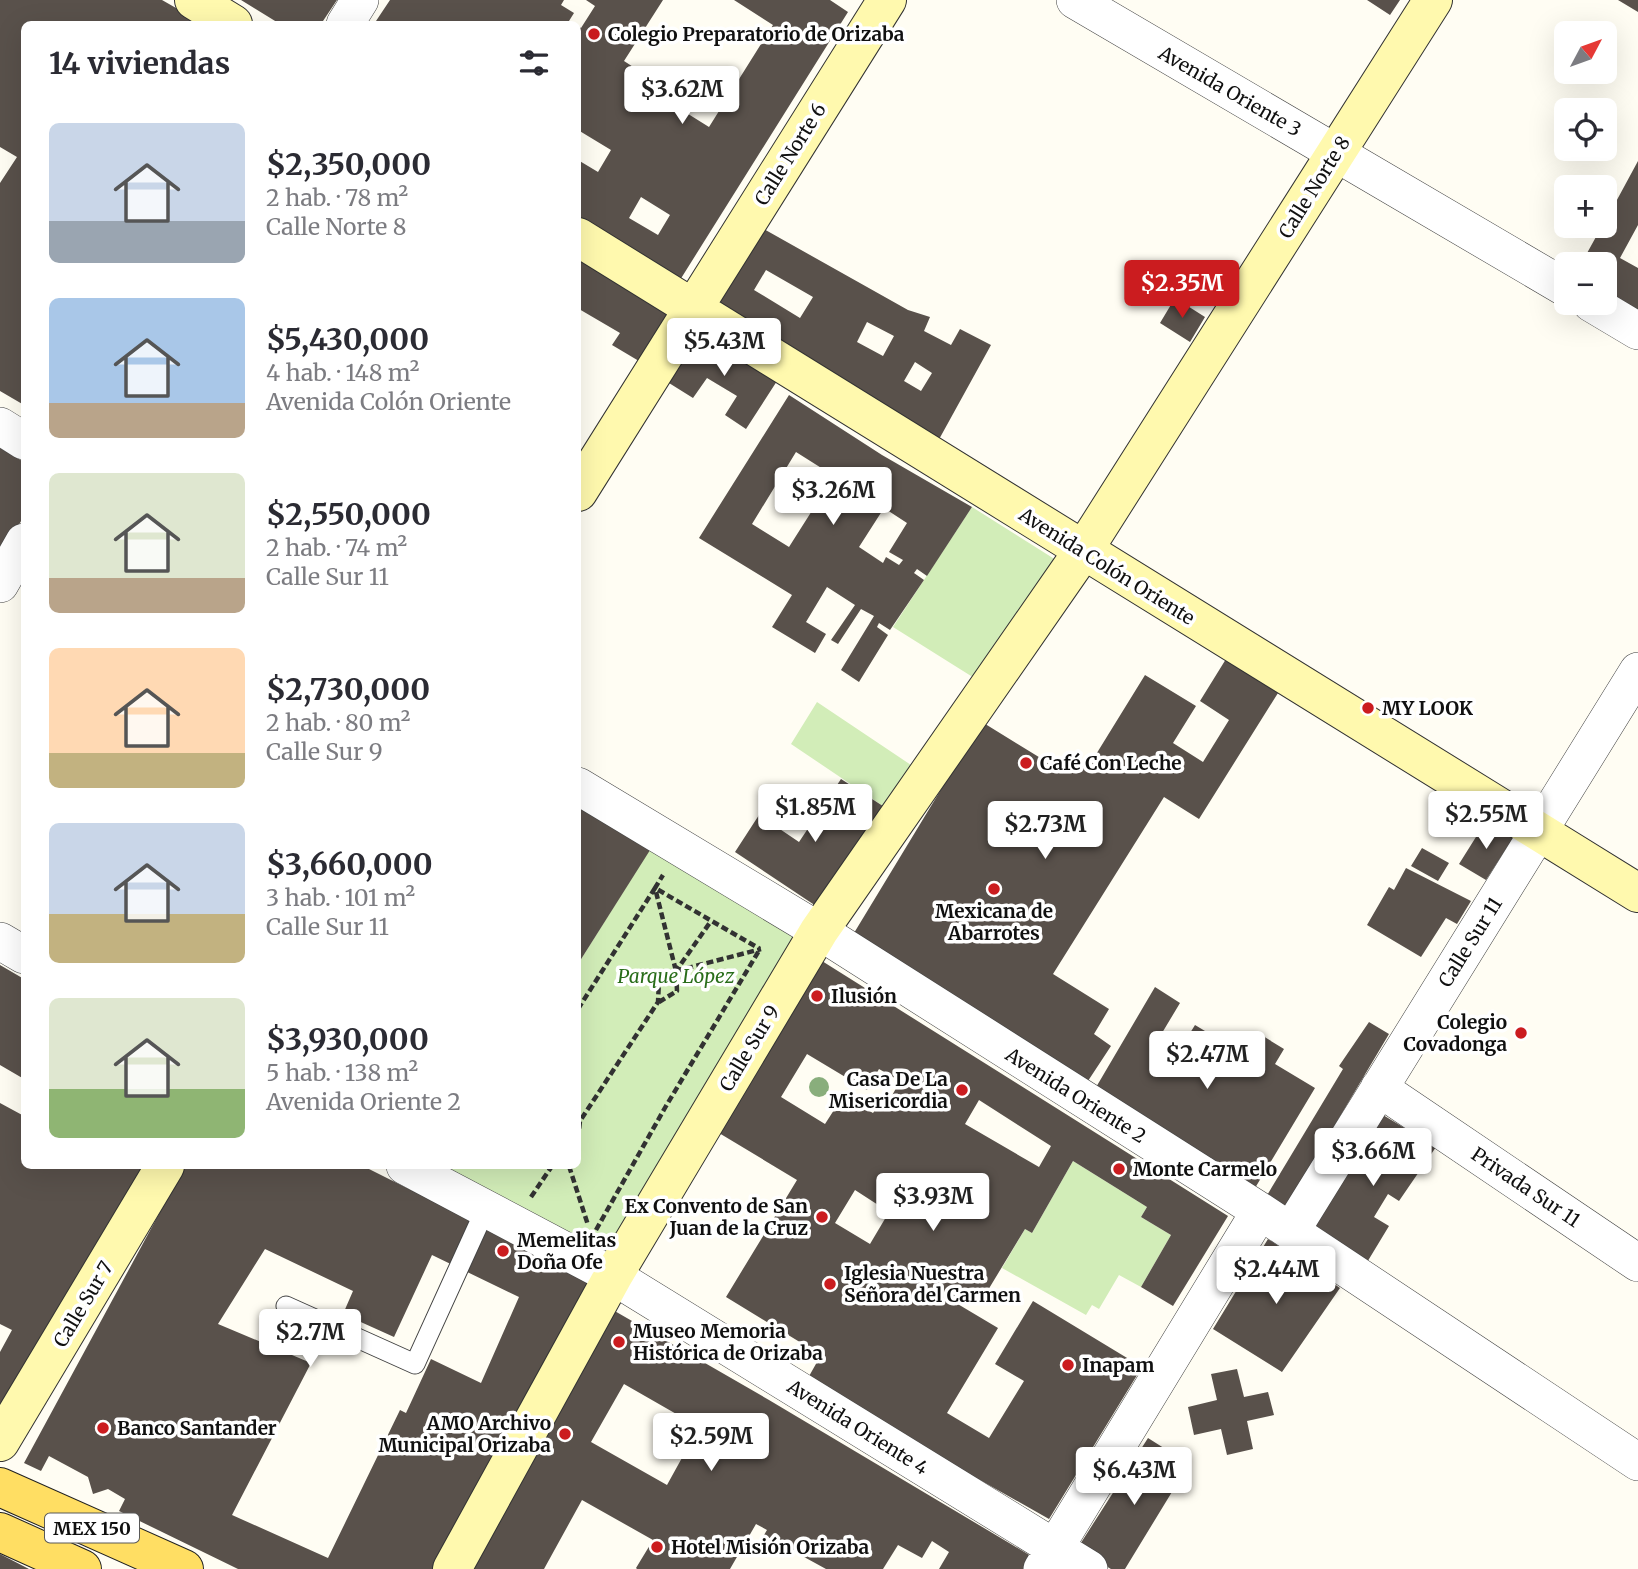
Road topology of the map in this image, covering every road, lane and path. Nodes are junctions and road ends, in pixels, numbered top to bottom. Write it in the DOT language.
graph roads {
  1 [pos="194,0"];
  2 [pos="360,0"];
  3 [pos="887,0"];
  4 [pos="1075,0"];
  5 [pos="1433,0"];
  6 [pos="228,21"];
  7 [pos="347,21"];
  8 [pos="1336,152"];
  9 [pos="581,239"];
  10 [pos="1554,281"];
  11 [pos="694,308"];
  12 [pos="1611,315"];
  13 [pos="1638,331"];
  14 [pos="0,426"];
  15 [pos="21,439"];
  16 [pos="581,487"];
  17 [pos="21,547"];
  18 [pos="1083,551"];
  19 [pos="0,584"];
  20 [pos="1638,670"];
  21 [pos="581,788"];
  22 [pos="1538,832"];
  23 [pos="655,888"];
  24 [pos="1638,893"];
  25 [pos="711,921"];
  26 [pos="819,931"];
  27 [pos="0,941"];
  28 [pos="760,949"];
  29 [pos="21,954"];
  30 [pos="676,971"];
  31 [pos="658,1002"];
  32 [pos="581,1004"];
  33 [pos="1380,1088"];
  34 [pos="581,1119"];
  35 [pos="163,1169"];
  36 [pos="411,1169"];
  37 [pos="550,1169"];
  38 [pos="570,1169"];
  39 [pos="520,1192"];
  40 [pos="530,1199"];
  41 [pos="541,1205"];
  42 [pos="486,1208"];
  43 [pos="1260,1211"];
  44 [pos="1291,1231"];
  45 [pos="1638,1263"];
  46 [pos="613,1276"];
  47 [pos="286,1306"];
  48 [pos="0,1443"];
  49 [pos="1638,1462"];
  50 [pos="0,1487"];
  51 [pos="0,1532"];
  52 [pos="1049,1558"];
  53 [pos="82,1569"];
  54 [pos="184,1569"];
  55 [pos="452,1569"];
  56 [pos="1089,1569"];
  1 -- 6 [label="street"];
  2 -- 7 [label="street"];
  3 -- 11 [label="street, Calle Norte 6"];
  4 -- 8 [label="street, Avenida Oriente 3"];
  5 -- 8 [label="street, Calle Norte 8"];
  8 -- 10 [label="street, Avenida Oriente 3"];
  8 -- 18 [label="street, Calle Norte 8"];
  9 -- 11 [label="street, Avenida Colón Oriente"];
  11 -- 16 [label="street"];
  11 -- 18 [label="street, Avenida Colón Oriente"];
  12 -- 13 [label="street"];
  14 -- 15 [label="street"];
  17 -- 19 [label="street"];
  18 -- 22 [label="street, Avenida Colón Oriente"];
  18 -- 26 [label="street, Calle Sur 9"];
  20 -- 22 [label="street, Calle Sur 11"];
  21 -- 26 [label="street, Avenida Oriente 2"];
  22 -- 24 [label="street, Avenida Colón Oriente"];
  22 -- 33 [label="street, Calle Sur 11"];
  23 -- 25 [label="path"];
  23 -- 30 [label="path"];
  23 -- 32 [label="path"];
  25 -- 28 [label="path"];
  25 -- 30 [label="path"];
  26 -- 43 [label="street, Avenida Oriente 2"];
  26 -- 46 [label="street, Calle Sur 9"];
  27 -- 29 [label="street"];
  28 -- 30 [label="path"];
  28 -- 38 [label="path"];
  30 -- 31 [label="path"];
  30 -- 31 [label="path"];
  31 -- 34 [label="path"];
  33 -- 44 [label="street, Calle Sur 11"];
  33 -- 45 [label="street, Privada Sur 11"];
  35 -- 48 [label="street, Calle Sur 7"];
  36 -- 42 [label="street, Avenida Oriente 4"];
  37 -- 40 [label="path"];
  39 -- 40 [label="path"];
  40 -- 41 [label="path"];
  42 -- 46 [label="street, Avenida Oriente 4"];
  42 -- 47 [label="lane"];
  43 -- 44 [label="street, Avenida Oriente 2"];
  43 -- 52 [label="street"];
  44 -- 49 [label="street, Avenida Oriente 2"];
  46 -- 52 [label="street, Avenida Oriente 4"];
  46 -- 55 [label="street, Calle Sur 9"];
  50 -- 54 [label="main road, MEX 150"];
  51 -- 53 [label="main road, MEX 150"];
  52 -- 56 [label="street, Avenida Oriente 4"];
}
